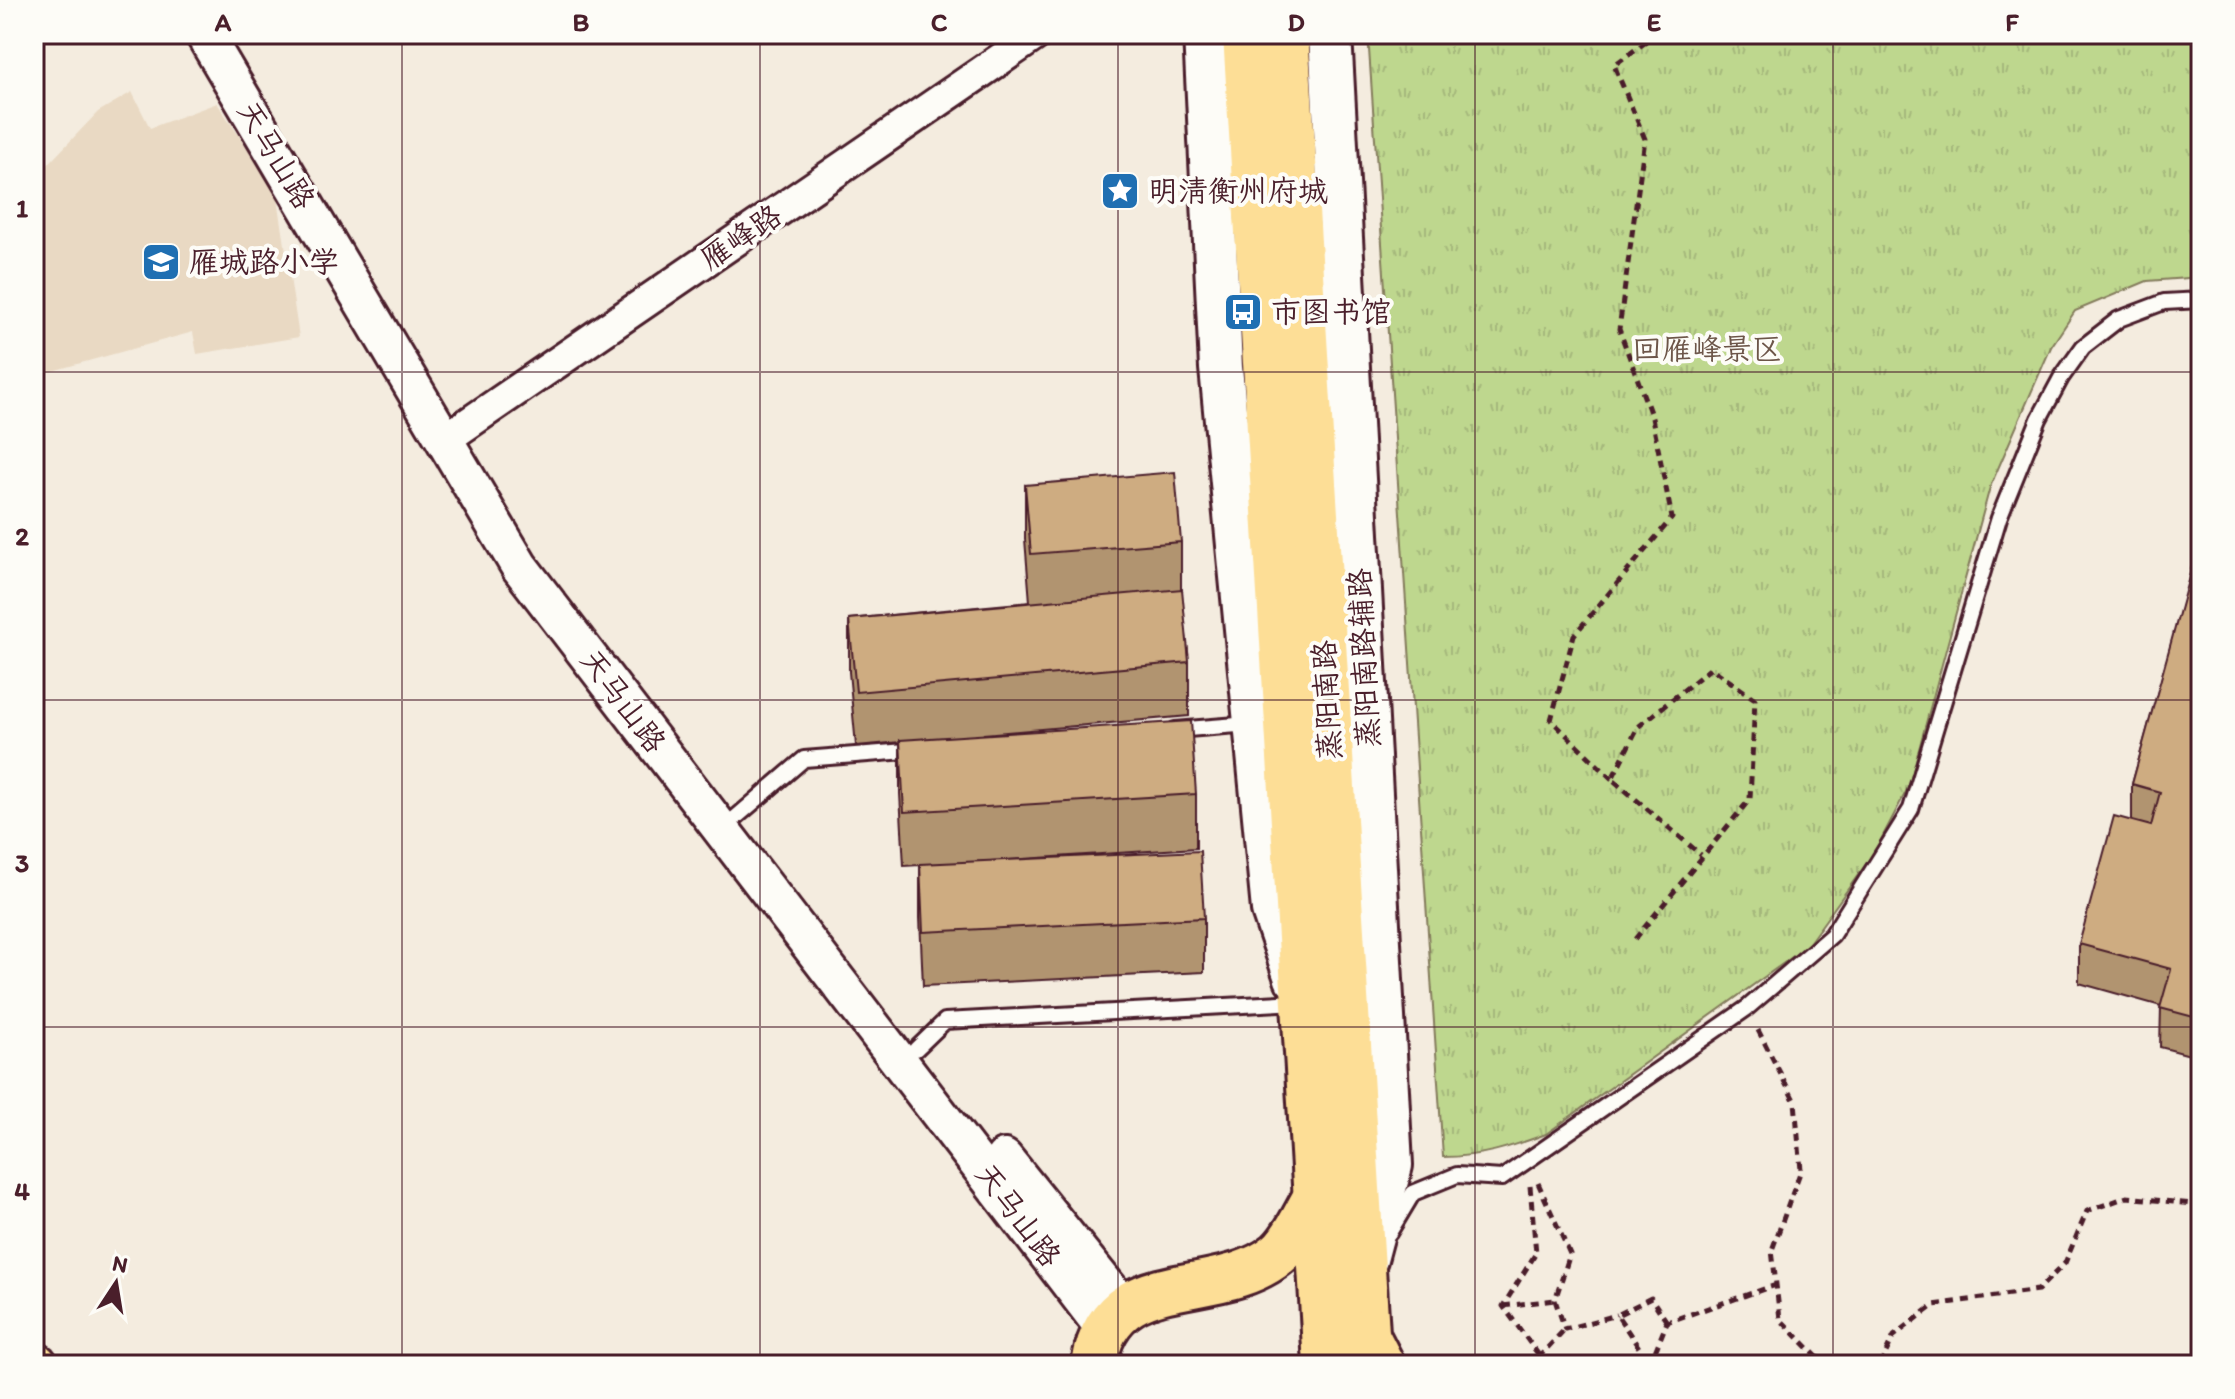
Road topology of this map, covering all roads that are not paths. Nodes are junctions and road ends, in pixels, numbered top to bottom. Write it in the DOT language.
graph roads {
  1 [pos="204,34"];
  2 [pos="221,34"];
  3 [pos="1037,34"];
  4 [pos="1205,34"];
  5 [pos="1245,34"];
  6 [pos="1286,34"];
  7 [pos="1330,34"];
  8 [pos="2201,300"];
  9 [pos="450,436"];
  10 [pos="1271,722"];
  11 [pos="1162,731"];
  12 [pos="928,749"];
  13 [pos="734,819"];
  14 [pos="1304,1001"];
  15 [pos="916,1049"];
  16 [pos="1315,1198"];
  17 [pos="1361,1279"];
  18 [pos="1107,1333"];
  19 [pos="1372,1354"];
  20 [pos="1326,1365"];
  1 -- 9 [label="street, 天马山路"];
  2 -- 9 [label="street, 天马山路"];
  3 -- 9 [label="street, 雁峰路"];
  4 -- 10 [label="main road"];
  5 -- 10 [label="main road, 蒸阳南路"];
  6 -- 17 [label="main road, 蒸阳南路"];
  7 -- 17 [label="main road, 蒸阳南路辅路"];
  8 -- 17 [label="lane"];
  9 -- 13 [label="street, 天马山路"];
  9 -- 18 [label="street, 天马山路"];
  10 -- 11 [label="lane"];
  10 -- 14 [label="main road, 蒸阳南路"];
  12 -- 13 [label="lane"];
  13 -- 15 [label="street, 天马山路"];
  14 -- 15 [label="lane"];
  14 -- 16 [label="main road, 蒸阳南路"];
  15 -- 18 [label="street, 天马山路"];
  16 -- 18 [label="main road"];
  16 -- 20 [label="main road, 蒸阳南路"];
  17 -- 19 [label="main road, 蒸阳南路"];
}
